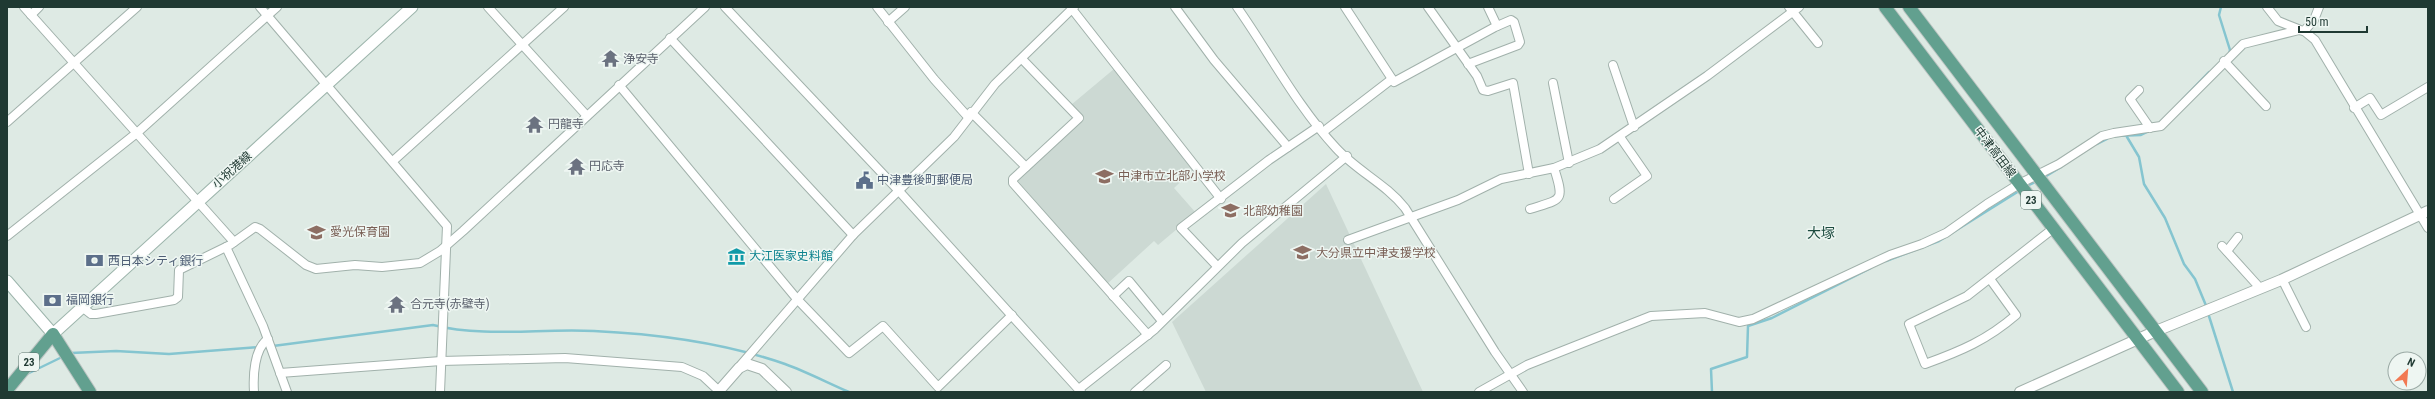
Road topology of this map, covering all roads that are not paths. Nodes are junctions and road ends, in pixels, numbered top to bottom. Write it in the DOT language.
graph roads {
  1 [pos="24,7"];
  2 [pos="39,7"];
  3 [pos="137,7"];
  4 [pos="260,7"];
  5 [pos="277,7"];
  6 [pos="412,7"];
  7 [pos="488,7"];
  8 [pos="564,7"];
  9 [pos="705,7"];
  10 [pos="725,7"];
  11 [pos="877,7"];
  12 [pos="905,7"];
  13 [pos="1175,7"];
  14 [pos="1237,7"];
  15 [pos="1345,7"];
  16 [pos="1428,7"];
  17 [pos="1488,7"];
  18 [pos="1885,7"];
  19 [pos="1909,7"];
  20 [pos="2267,7"];
  21 [pos="2319,7"];
  22 [pos="1073,8"];
  23 [pos="1794,8"];
  24 [pos="31,14"];
  25 [pos="268,15"];
  26 [pos="2275,18"];
  27 [pos="888,22"];
  28 [pos="1497,26"];
  29 [pos="2302,30"];
  30 [pos="2274,36"];
  31 [pos="670,38"];
  32 [pos="1818,43"];
  33 [pos="522,45"];
  34 [pos="1456,48"];
  35 [pos="1022,59"];
  36 [pos="2224,61"];
  37 [pos="75,63"];
  38 [pos="1468,64"];
  39 [pos="1614,65"];
  40 [pos="1392,80"];
  41 [pos="1553,83"];
  42 [pos="326,85"];
  43 [pos="619,85"];
  44 [pos="2428,87"];
  45 [pos="2139,90"];
  46 [pos="2266,106"];
  47 [pos="2354,108"];
  48 [pos="969,115"];
  49 [pos="587,116"];
  50 [pos="7,122"];
  51 [pos="1634,127"];
  52 [pos="2150,128"];
  53 [pos="1321,129"];
  54 [pos="138,132"];
  55 [pos="1620,136"];
  56 [pos="1288,147"];
  57 [pos="1346,156"];
  58 [pos="393,160"];
  59 [pos="1569,163"];
  60 [pos="1026,167"];
  61 [pos="1554,168"];
  62 [pos="1529,174"];
  63 [pos="2037,175"];
  64 [pos="2019,184"];
  65 [pos="898,190"];
  66 [pos="1221,198"];
  67 [pos="1614,199"];
  68 [pos="197,202"];
  69 [pos="1530,209"];
  70 [pos="2425,213"];
  71 [pos="1411,218"];
  72 [pos="2054,228"];
  73 [pos="2428,228"];
  74 [pos="853,235"];
  75 [pos="7,236"];
  76 [pos="2238,237"];
  77 [pos="1348,240"];
  78 [pos="234,242"];
  79 [pos="447,245"];
  80 [pos="226,247"];
  81 [pos="1217,266"];
  82 [pos="1990,279"];
  83 [pos="2282,279"];
  84 [pos="7,281"];
  85 [pos="2260,288"];
  86 [pos="1113,296"];
  87 [pos="797,298"];
  88 [pos="82,307"];
  89 [pos="1012,315"];
  90 [pos="1162,321"];
  91 [pos="2306,327"];
  92 [pos="2156,331"];
  93 [pos="53,334"];
  94 [pos="1148,335"];
  95 [pos="268,339"];
  96 [pos="2138,339"];
  97 [pos="442,361"];
  98 [pos="1166,364"];
  99 [pos="736,370"];
  100 [pos="280,373"];
  101 [pos="1510,373"];
  102 [pos="7,390"];
  103 [pos="718,391"];
  104 [pos="1080,391"];
  105 [pos="90,392"];
  106 [pos="254,392"];
  107 [pos="287,392"];
  108 [pos="440,392"];
  109 [pos="786,392"];
  110 [pos="1135,392"];
  111 [pos="1479,392"];
  112 [pos="1523,392"];
  113 [pos="2020,392"];
  114 [pos="2178,392"];
  115 [pos="2202,392"];
  1 -- 24 [label="street"];
  2 -- 24 [label="street"];
  3 -- 37 [label="street"];
  4 -- 25 [label="street"];
  5 -- 25 [label="street"];
  6 -- 42 [label="main road, 小祝港線"];
  7 -- 33 [label="street"];
  8 -- 33 [label="street"];
  9 -- 31 [label="street"];
  10 -- 65 [label="street"];
  11 -- 27 [label="street"];
  12 -- 27 [label="street"];
  13 -- 56 [label="street"];
  14 -- 53 [label="street"];
  15 -- 40 [label="street"];
  16 -- 34 [label="street"];
  17 -- 28 [label="street"];
  18 -- 64 [label="main road, 中津高田線 / 23"];
  19 -- 63 [label="main road, 中津高田線 / 23"];
  20 -- 26 [label="street"];
  21 -- 29 [label="street"];
  22 -- 35 [label="street"];
  22 -- 66 [label="street"];
  23 -- 32 [label="street"];
  23 -- 51 [label="street"];
  24 -- 37 [label="street"];
  25 -- 42 [label="street"];
  25 -- 54 [label="street"];
  26 -- 29 [label="street"];
  26 -- 30 [label="street"];
  27 -- 48 [label="street"];
  28 -- 34 [label="street"];
  28 -- 38 [label="street"];
  29 -- 30 [label="street"];
  29 -- 47 [label="street"];
  30 -- 36 [label="street"];
  31 -- 43 [label="street"];
  31 -- 74 [label="street"];
  33 -- 49 [label="street"];
  33 -- 58 [label="street"];
  34 -- 38 [label="street"];
  34 -- 40 [label="street"];
  35 -- 48 [label="street"];
  35 -- 60 [label="street"];
  36 -- 46 [label="street"];
  36 -- 52 [label="street"];
  37 -- 50 [label="street"];
  37 -- 54 [label="street"];
  38 -- 62 [label="street"];
  39 -- 51 [label="street"];
  40 -- 53 [label="street"];
  41 -- 59 [label="street"];
  42 -- 58 [label="street"];
  42 -- 68 [label="main road, 小祝港線"];
  43 -- 49 [label="street"];
  43 -- 87 [label="street"];
  44 -- 47 [label="street"];
  45 -- 52 [label="street"];
  47 -- 70 [label="street"];
  48 -- 60 [label="street"];
  48 -- 65 [label="street"];
  49 -- 79 [label="street"];
  51 -- 55 [label="street"];
  52 -- 63 [label="street"];
  53 -- 56 [label="street"];
  53 -- 57 [label="street"];
  54 -- 68 [label="street"];
  54 -- 75 [label="street"];
  55 -- 59 [label="street"];
  55 -- 67 [label="street"];
  56 -- 66 [label="street"];
  57 -- 71 [label="street"];
  57 -- 81 [label="street"];
  58 -- 79 [label="street"];
  59 -- 61 [label="street"];
  60 -- 86 [label="street"];
  61 -- 62 [label="street"];
  61 -- 69 [label="street"];
  62 -- 71 [label="street"];
  63 -- 64 [label="street"];
  63 -- 92 [label="main road, 中津高田線 / 23"];
  64 -- 72 [label="main road, 中津高田線 / 23"];
  64 -- 101 [label="street"];
  65 -- 74 [label="street"];
  65 -- 89 [label="street"];
  66 -- 81 [label="street"];
  68 -- 78 [label="street"];
  68 -- 88 [label="main road, 小祝港線"];
  70 -- 73 [label="street"];
  70 -- 83 [label="street"];
  71 -- 77 [label="street"];
  71 -- 101 [label="street"];
  72 -- 82 [label="street"];
  72 -- 96 [label="main road, 中津高田線 / 23"];
  74 -- 87 [label="street"];
  76 -- 85 [label="street"];
  78 -- 79 [label="street"];
  78 -- 80 [label="street"];
  79 -- 97 [label="street"];
  80 -- 88 [label="street"];
  80 -- 95 [label="street"];
  81 -- 90 [label="street"];
  82 -- 82 [label="street"];
  83 -- 85 [label="street"];
  83 -- 91 [label="street"];
  84 -- 93 [label="main road"];
  85 -- 92 [label="street"];
  86 -- 90 [label="street"];
  86 -- 94 [label="street"];
  87 -- 89 [label="street"];
  87 -- 99 [label="street"];
  88 -- 93 [label="main road, 小祝港線"];
  89 -- 104 [label="street"];
  90 -- 94 [label="street"];
  92 -- 96 [label="street"];
  92 -- 115 [label="main road, 中津高田線 / 23"];
  93 -- 102 [label="main road, 23"];
  93 -- 105 [label="main road"];
  94 -- 104 [label="street"];
  95 -- 100 [label="street"];
  95 -- 106 [label="street"];
  96 -- 113 [label="street"];
  96 -- 114 [label="main road, 中津高田線 / 23"];
  97 -- 100 [label="street"];
  97 -- 103 [label="street"];
  97 -- 108 [label="street"];
  98 -- 110 [label="street"];
  99 -- 103 [label="street"];
  99 -- 109 [label="street"];
  100 -- 107 [label="street"];
  101 -- 111 [label="street"];
  101 -- 112 [label="street"];
}
